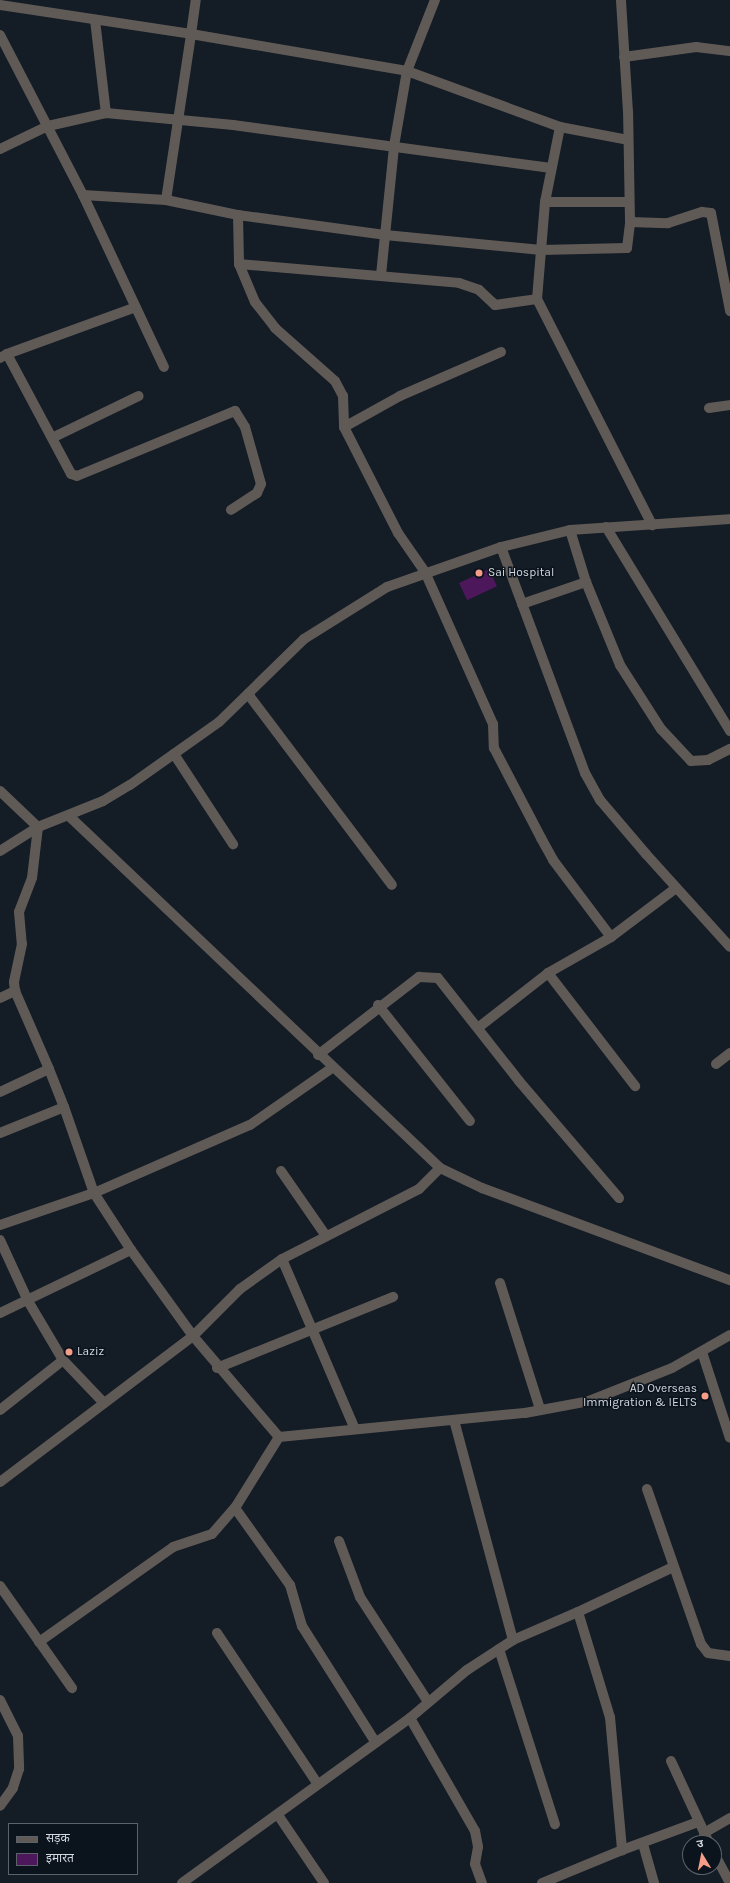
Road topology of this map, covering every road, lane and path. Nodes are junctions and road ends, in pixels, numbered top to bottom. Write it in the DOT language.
graph roads {
  1 [pos="196,0"];
  2 [pos="434,0"];
  3 [pos="621,0"];
  4 [pos="0,5"];
  5 [pos="95,20"];
  6 [pos="191,34"];
  7 [pos="0,36"];
  8 [pos="730,52"];
  9 [pos="624,57"];
  10 [pos="407,71"];
  11 [pos="106,113"];
  12 [pos="176,119"];
  13 [pos="48,126"];
  14 [pos="560,127"];
  15 [pos="628,140"];
  16 [pos="394,146"];
  17 [pos="0,149"];
  18 [pos="551,168"];
  19 [pos="84,195"];
  20 [pos="166,200"];
  21 [pos="545,202"];
  22 [pos="628,202"];
  23 [pos="238,215"];
  24 [pos="630,222"];
  25 [pos="385,235"];
  26 [pos="541,250"];
  27 [pos="239,264"];
  28 [pos="381,275"];
  29 [pos="537,299"];
  30 [pos="136,307"];
  31 [pos="730,311"];
  32 [pos="501,352"];
  33 [pos="4,356"];
  34 [pos="164,367"];
  35 [pos="139,396"];
  36 [pos="730,405"];
  37 [pos="709,408"];
  38 [pos="344,427"];
  39 [pos="54,437"];
  40 [pos="230,510"];
  41 [pos="730,519"];
  42 [pos="652,525"];
  43 [pos="606,527"];
  44 [pos="570,530"];
  45 [pos="501,547"];
  46 [pos="425,572"];
  47 [pos="586,582"];
  48 [pos="522,604"];
  49 [pos="248,694"];
  50 [pos="730,731"];
  51 [pos="730,749"];
  52 [pos="174,754"];
  53 [pos="0,791"];
  54 [pos="69,816"];
  55 [pos="38,827"];
  56 [pos="233,844"];
  57 [pos="0,851"];
  58 [pos="392,885"];
  59 [pos="676,888"];
  60 [pos="611,937"];
  61 [pos="730,948"];
  62 [pos="548,973"];
  63 [pos="15,991"];
  64 [pos="0,998"];
  65 [pos="378,1005"];
  66 [pos="479,1027"];
  67 [pos="730,1053"];
  68 [pos="318,1056"];
  69 [pos="716,1064"];
  70 [pos="332,1068"];
  71 [pos="49,1069"];
  72 [pos="635,1086"];
  73 [pos="0,1092"];
  74 [pos="64,1107"];
  75 [pos="470,1121"];
  76 [pos="0,1133"];
  77 [pos="440,1168"];
  78 [pos="281,1171"];
  79 [pos="94,1193"];
  80 [pos="619,1198"];
  81 [pos="0,1225"];
  82 [pos="326,1236"];
  83 [pos="0,1240"];
  84 [pos="131,1250"];
  85 [pos="282,1259"];
  86 [pos="730,1280"];
  87 [pos="500,1284"];
  88 [pos="394,1297"];
  89 [pos="28,1301"];
  90 [pos="0,1313"];
  91 [pos="312,1330"];
  92 [pos="730,1335"];
  93 [pos="193,1336"];
  94 [pos="702,1352"];
  95 [pos="63,1360"];
  96 [pos="217,1368"];
  97 [pos="103,1402"];
  98 [pos="540,1409"];
  99 [pos="0,1410"];
  100 [pos="454,1420"];
  101 [pos="355,1429"];
  102 [pos="280,1437"];
  103 [pos="730,1438"];
  104 [pos="0,1482"];
  105 [pos="647,1490"];
  106 [pos="235,1508"];
  107 [pos="339,1541"];
  108 [pos="673,1567"];
  109 [pos="0,1586"];
  110 [pos="578,1612"];
  111 [pos="217,1633"];
  112 [pos="513,1640"];
  113 [pos="39,1642"];
  114 [pos="499,1649"];
  115 [pos="730,1656"];
  116 [pos="72,1688"];
  117 [pos="0,1700"];
  118 [pos="427,1700"];
  119 [pos="410,1718"];
  120 [pos="376,1743"];
  121 [pos="671,1761"];
  122 [pos="317,1783"];
  123 [pos="0,1806"];
  124 [pos="278,1815"];
  125 [pos="730,1818"];
  126 [pos="698,1822"];
  127 [pos="555,1824"];
  128 [pos="704,1833"];
  129 [pos="643,1844"];
  130 [pos="622,1850"];
  131 [pos="722,1868"];
  132 [pos="564,1879"];
  133 [pos="182,1883"];
  134 [pos="324,1883"];
  135 [pos="482,1883"];
  136 [pos="542,1883"];
  137 [pos="654,1883"];
  138 [pos="730,1883"];
  1 -- 6 [label="street"];
  2 -- 10 [label="street"];
  3 -- 9 [label="street"];
  4 -- 5 [label="street"];
  5 -- 6 [label="street"];
  5 -- 11 [label="street"];
  6 -- 10 [label="street"];
  6 -- 12 [label="street"];
  7 -- 13 [label="street"];
  8 -- 9 [label="street"];
  9 -- 15 [label="street"];
  10 -- 14 [label="street"];
  10 -- 16 [label="street"];
  11 -- 12 [label="street"];
  11 -- 13 [label="street"];
  12 -- 16 [label="street"];
  12 -- 20 [label="street"];
  13 -- 17 [label="street"];
  13 -- 19 [label="street"];
  14 -- 15 [label="street"];
  14 -- 18 [label="street"];
  15 -- 22 [label="street"];
  16 -- 18 [label="street"];
  16 -- 25 [label="street"];
  18 -- 21 [label="street"];
  19 -- 20 [label="street"];
  19 -- 30 [label="street"];
  20 -- 23 [label="street"];
  21 -- 22 [label="street"];
  21 -- 26 [label="street"];
  22 -- 24 [label="street"];
  23 -- 25 [label="street"];
  23 -- 27 [label="street"];
  24 -- 26 [label="street"];
  24 -- 31 [label="street"];
  25 -- 26 [label="street"];
  25 -- 28 [label="street"];
  26 -- 29 [label="street"];
  27 -- 28 [label="street"];
  27 -- 38 [label="street"];
  28 -- 29 [label="street"];
  29 -- 42 [label="street"];
  30 -- 33 [label="street"];
  30 -- 34 [label="street"];
  32 -- 38 [label="street"];
  33 -- 39 [label="street"];
  35 -- 39 [label="street"];
  36 -- 37 [label="street"];
  38 -- 46 [label="street"];
  39 -- 40 [label="street"];
  41 -- 42 [label="street"];
  42 -- 43 [label="street"];
  43 -- 44 [label="street"];
  43 -- 50 [label="street"];
  44 -- 45 [label="street"];
  44 -- 47 [label="street"];
  45 -- 46 [label="street"];
  45 -- 48 [label="street"];
  46 -- 49 [label="street"];
  46 -- 60 [label="street"];
  47 -- 48 [label="street"];
  47 -- 51 [label="street"];
  48 -- 59 [label="street"];
  49 -- 52 [label="street"];
  49 -- 58 [label="street"];
  52 -- 54 [label="street"];
  52 -- 56 [label="street"];
  53 -- 55 [label="street"];
  54 -- 55 [label="street"];
  54 -- 68 [label="street"];
  55 -- 57 [label="street"];
  55 -- 63 [label="street"];
  59 -- 60 [label="street"];
  59 -- 61 [label="street"];
  60 -- 62 [label="street"];
  62 -- 66 [label="street"];
  62 -- 72 [label="street"];
  63 -- 64 [label="street"];
  63 -- 71 [label="street"];
  65 -- 66 [label="street"];
  65 -- 68 [label="street"];
  65 -- 75 [label="street"];
  66 -- 80 [label="street"];
  67 -- 69 [label="street"];
  68 -- 70 [label="street"];
  70 -- 77 [label="street"];
  70 -- 79 [label="street"];
  71 -- 73 [label="street"];
  71 -- 74 [label="street"];
  74 -- 76 [label="street"];
  74 -- 79 [label="street"];
  77 -- 82 [label="street"];
  77 -- 86 [label="street"];
  78 -- 82 [label="street"];
  79 -- 81 [label="street"];
  79 -- 84 [label="street"];
  82 -- 85 [label="street"];
  83 -- 89 [label="street"];
  84 -- 89 [label="street"];
  84 -- 93 [label="street"];
  85 -- 91 [label="street"];
  85 -- 93 [label="street"];
  87 -- 98 [label="street"];
  88 -- 91 [label="street"];
  89 -- 90 [label="street"];
  89 -- 95 [label="street"];
  91 -- 96 [label="street"];
  91 -- 101 [label="street"];
  92 -- 94 [label="street"];
  93 -- 96 [label="street"];
  93 -- 97 [label="street"];
  94 -- 98 [label="street"];
  94 -- 103 [label="street"];
  95 -- 97 [label="street"];
  95 -- 99 [label="street"];
  96 -- 102 [label="street"];
  97 -- 104 [label="street"];
  98 -- 100 [label="street"];
  100 -- 101 [label="street"];
  100 -- 112 [label="street"];
  101 -- 102 [label="street"];
  102 -- 106 [label="street"];
  105 -- 108 [label="street"];
  106 -- 113 [label="street"];
  106 -- 120 [label="street"];
  107 -- 118 [label="street"];
  108 -- 110 [label="street"];
  108 -- 115 [label="street"];
  109 -- 113 [label="street"];
  110 -- 112 [label="street"];
  110 -- 130 [label="street"];
  111 -- 122 [label="street"];
  112 -- 114 [label="street"];
  113 -- 116 [label="street"];
  114 -- 118 [label="street"];
  114 -- 127 [label="street"];
  117 -- 123 [label="street"];
  118 -- 119 [label="street"];
  119 -- 120 [label="street"];
  119 -- 135 [label="street"];
  120 -- 122 [label="street"];
  121 -- 126 [label="street"];
  122 -- 124 [label="street"];
  124 -- 133 [label="street"];
  124 -- 134 [label="street"];
  125 -- 128 [label="street"];
  126 -- 128 [label="street"];
  126 -- 129 [label="street"];
  129 -- 130 [label="street"];
  129 -- 137 [label="street"];
  130 -- 132 [label="street"];
  131 -- 138 [label="street"];
  132 -- 136 [label="street"];
}
